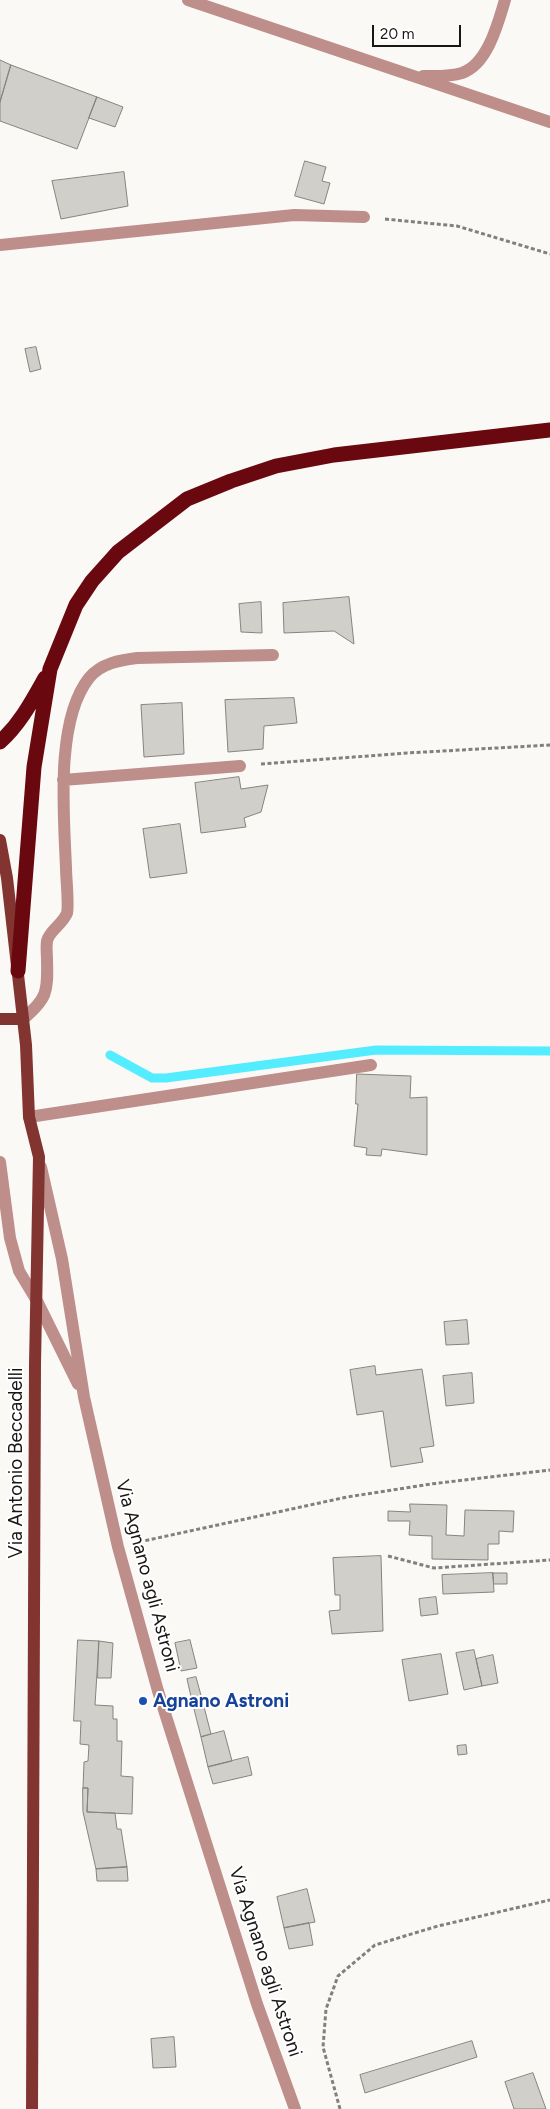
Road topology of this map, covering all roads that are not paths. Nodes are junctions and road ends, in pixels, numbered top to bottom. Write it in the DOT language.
graph roads {
  1 [pos="188,0"];
  2 [pos="505,0"];
  3 [pos="410,76"];
  4 [pos="550,122"];
  5 [pos="364,217"];
  6 [pos="0,245"];
  7 [pos="550,430"];
  8 [pos="273,655"];
  9 [pos="50,668"];
  10 [pos="0,742"];
  11 [pos="240,766"];
  12 [pos="63,780"];
  13 [pos="0,840"];
  14 [pos="18,971"];
  15 [pos="0,1019"];
  16 [pos="23,1019"];
  17 [pos="371,1065"];
  18 [pos="29,1118"];
  19 [pos="39,1157"];
  20 [pos="0,1162"];
  21 [pos="37,1301"];
  22 [pos="84,1398"];
  23 [pos="32,2109"];
  24 [pos="295,2109"];
  1 -- 3 [label="street"];
  2 -- 3 [label="street"];
  3 -- 4 [label="street"];
  5 -- 6 [label="street"];
  7 -- 9 [label="highway"];
  8 -- 12 [label="street"];
  9 -- 10 [label="highway"];
  9 -- 14 [label="highway"];
  11 -- 12 [label="street"];
  12 -- 16 [label="street"];
  13 -- 14 [label="main road"];
  14 -- 16 [label="main road, Via Antonio Beccadelli"];
  15 -- 16 [label="main road"];
  16 -- 18 [label="main road, Via Antonio Beccadelli"];
  17 -- 18 [label="street"];
  18 -- 19 [label="main road, Via Antonio Beccadelli"];
  19 -- 21 [label="main road, Via Antonio Beccadelli"];
  19 -- 22 [label="street, Via Agnano agli Astroni"];
  20 -- 21 [label="street"];
  21 -- 22 [label="street"];
  21 -- 23 [label="main road, Via Antonio Beccadelli"];
  22 -- 24 [label="street, Via Agnano agli Astroni"];
}
